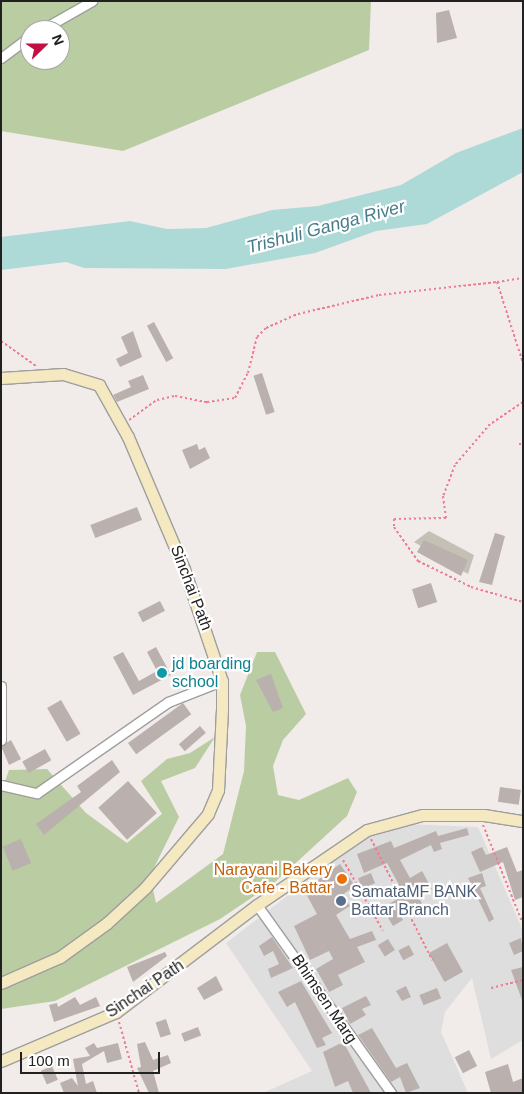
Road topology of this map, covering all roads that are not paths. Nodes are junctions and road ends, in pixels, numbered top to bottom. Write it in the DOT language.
graph roads {
  1 [pos="92,1"];
  2 [pos="59,20"];
  3 [pos="20,44"];
  4 [pos="1,58"];
  5 [pos="1,378"];
  6 [pos="222,681"];
  7 [pos="1,686"];
  8 [pos="1,740"];
  9 [pos="1,785"];
  10 [pos="523,821"];
  11 [pos="257,905"];
  12 [pos="1,983"];
  13 [pos="1,1061"];
  14 [pos="390,1093"];
  1 -- 2 [label="street"];
  3 -- 4 [label="street"];
  5 -- 6 [label="street, Sinchai Path"];
  6 -- 9 [label="street"];
  6 -- 12 [label="street, Sinchai Path"];
  7 -- 8 [label="street"];
  10 -- 11 [label="street, Sinchai Path"];
  11 -- 13 [label="street, Sinchai Path"];
  11 -- 14 [label="street, Bhimsen Marg"];
}
